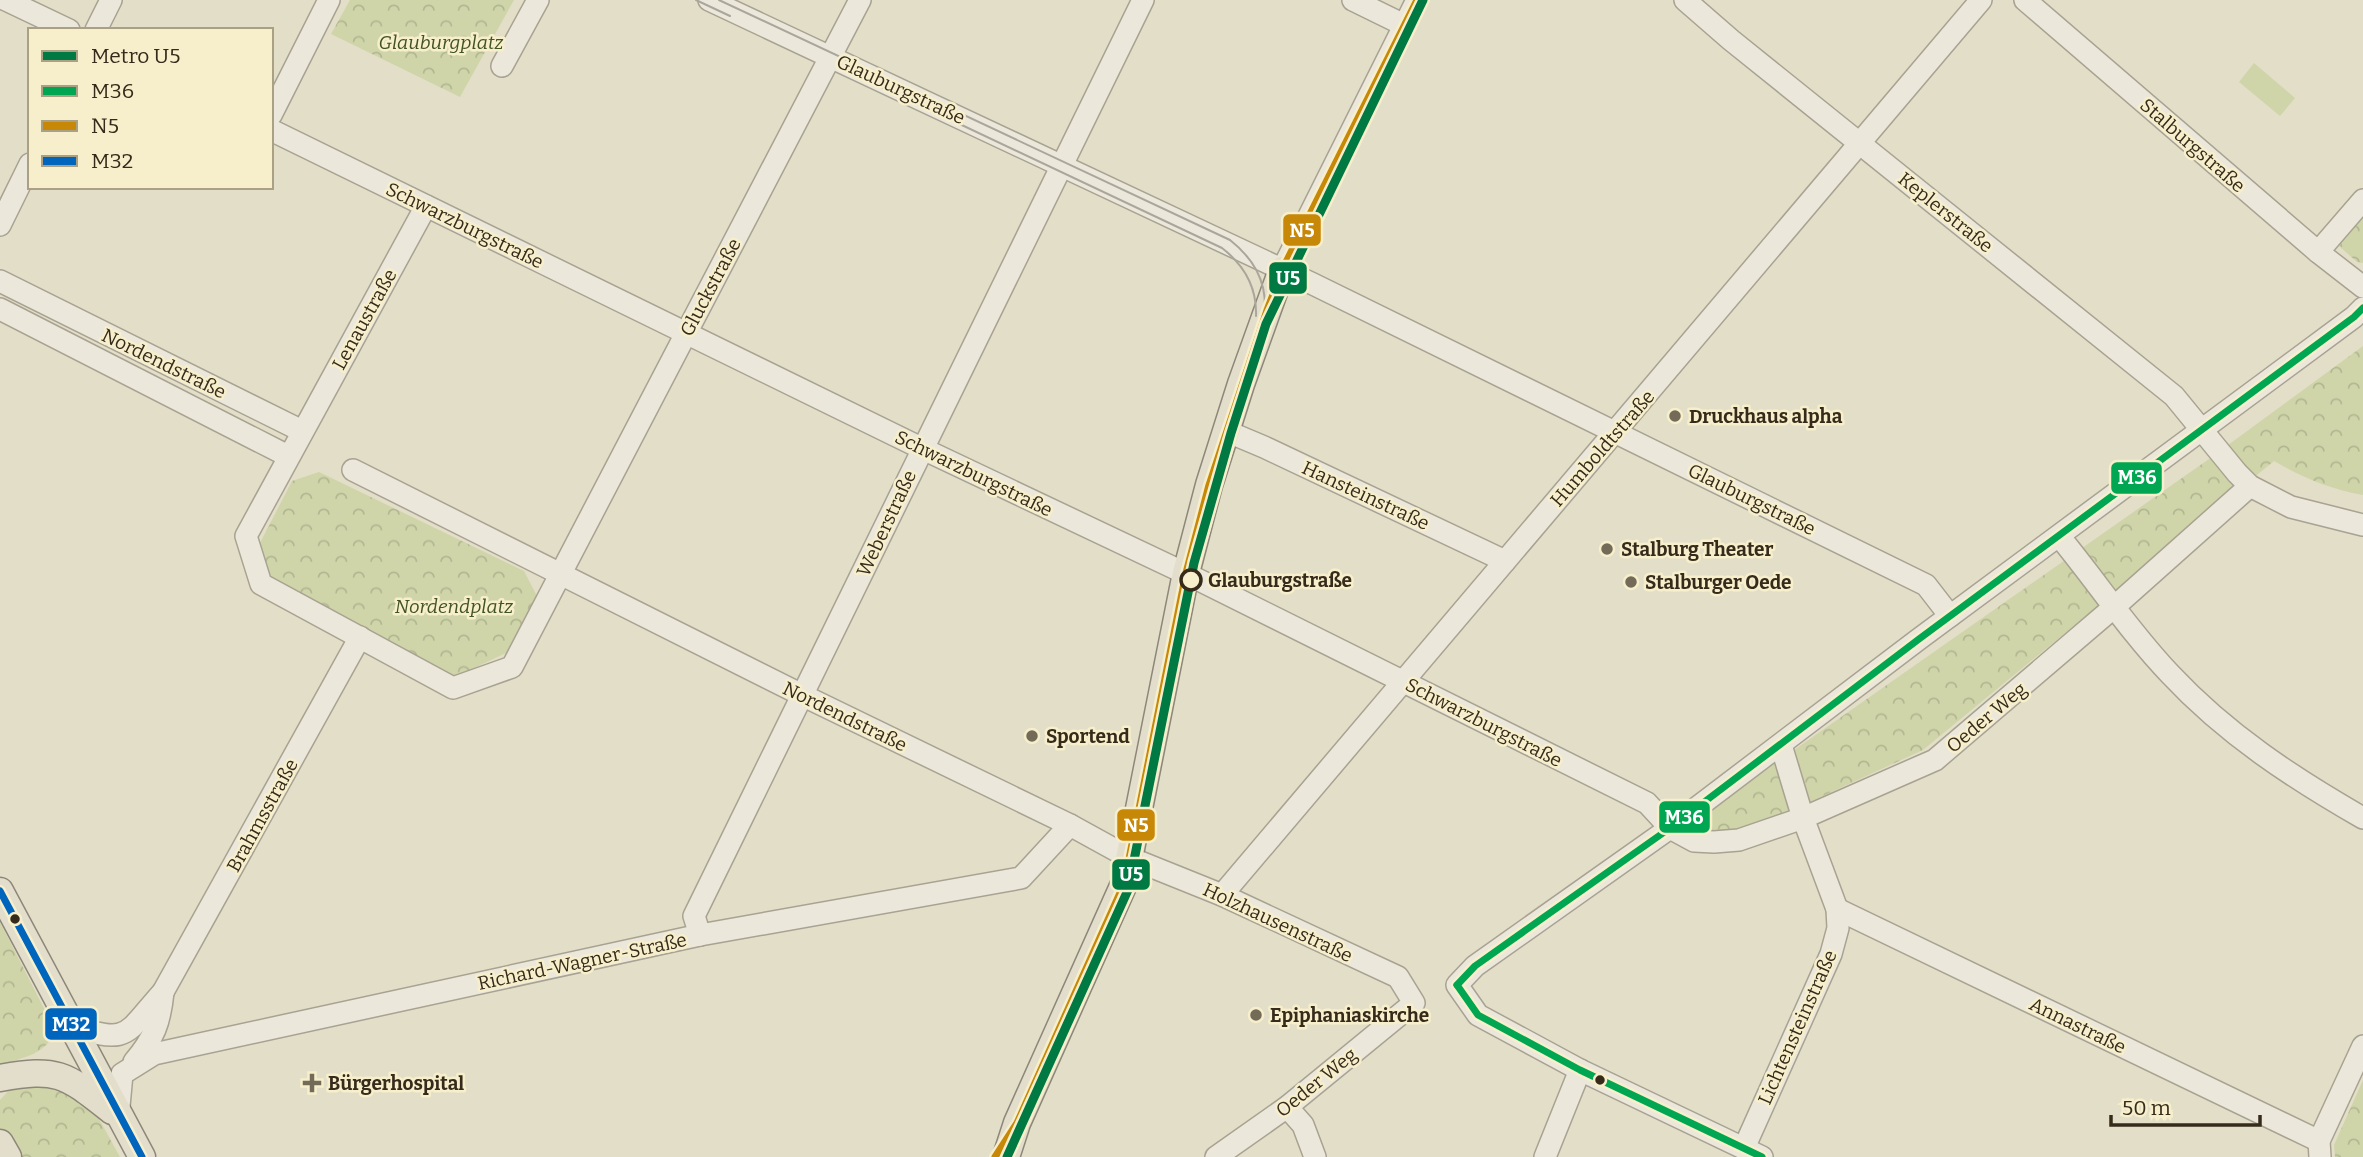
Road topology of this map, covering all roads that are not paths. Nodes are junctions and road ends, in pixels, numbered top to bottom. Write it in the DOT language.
graph roads {
  1 [pos="6,0"];
  2 [pos="111,0"];
  3 [pos="329,0"];
  4 [pos="538,0"];
  5 [pos="709,0"];
  6 [pos="860,0"];
  7 [pos="1143,0"];
  8 [pos="1353,0"];
  9 [pos="1417,0"];
  10 [pos="1685,0"];
  11 [pos="1981,0"];
  12 [pos="2025,0"];
  13 [pos="1404,25"];
  14 [pos="65,28"];
  15 [pos="97,28"];
  16 [pos="831,56"];
  17 [pos="502,66"];
  18 [pos="273,111"];
  19 [pos="273,131"];
  20 [pos="1860,142"];
  21 [pos="1060,165"];
  22 [pos="28,168"];
  23 [pos="2363,200"];
  24 [pos="426,206"];
  25 [pos="0,225"];
  26 [pos="2318,252"];
  27 [pos="1282,270"];
  28 [pos="0,281"];
  29 [pos="2363,287"];
  30 [pos="2363,308"];
  31 [pos="0,309"];
  32 [pos="686,333"];
  33 [pos="2201,430"];
  34 [pos="302,431"];
  35 [pos="1226,431"];
  36 [pos="1616,432"];
  37 [pos="921,448"];
  38 [pos="288,456"];
  39 [pos="354,470"];
  40 [pos="2250,486"];
  41 [pos="2363,525"];
  42 [pos="2059,536"];
  43 [pos="1505,561"];
  44 [pos="1186,573"];
  45 [pos="560,575"];
  46 [pos="2113,608"];
  47 [pos="1950,616"];
  48 [pos="360,637"];
  49 [pos="1404,681"];
  50 [pos="804,696"];
  51 [pos="1781,745"];
  52 [pos="1803,818"];
  53 [pos="2363,818"];
  54 [pos="1070,825"];
  55 [pos="1670,828"];
  56 [pos="1130,858"];
  57 [pos="0,891"];
  58 [pos="1222,895"];
  59 [pos="1837,909"];
  60 [pos="700,935"];
  61 [pos="163,992"];
  62 [pos="1414,1003"];
  63 [pos="70,1025"];
  64 [pos="2363,1046"];
  65 [pos="127,1069"];
  66 [pos="1580,1070"];
  67 [pos="0,1078"];
  68 [pos="1287,1108"];
  69 [pos="118,1117"];
  70 [pos="1017,1123"];
  71 [pos="0,1143"];
  72 [pos="2319,1149"];
  73 [pos="1753,1152"];
  74 [pos="8,1157"];
  75 [pos="142,1157"];
  76 [pos="995,1157"];
  77 [pos="1006,1157"];
  78 [pos="1216,1157"];
  79 [pos="1315,1157"];
  80 [pos="1545,1157"];
  1 -- 14 [label="street"];
  2 -- 15 [label="street"];
  3 -- 18 [label="street"];
  4 -- 17 [label="street"];
  5 -- 16 [label="street, Glauburgstraße"];
  6 -- 16 [label="street, Gluckstraße"];
  7 -- 21 [label="street, Weberstraße"];
  8 -- 13 [label="street"];
  9 -- 13 [label="street"];
  10 -- 20 [label="street, Keplerstraße"];
  11 -- 20 [label="street, Humboldtstraße"];
  12 -- 26 [label="street, Stalburgstraße"];
  13 -- 27 [label="street"];
  16 -- 21 [label="street, Glauburgstraße"];
  16 -- 32 [label="street, Gluckstraße"];
  19 -- 24 [label="street, Schwarzburgstraße"];
  20 -- 33 [label="street, Keplerstraße"];
  20 -- 36 [label="street, Humboldtstraße"];
  21 -- 27 [label="street, Glauburgstraße"];
  21 -- 37 [label="street, Weberstraße"];
  22 -- 25 [label="street"];
  23 -- 26 [label="street"];
  24 -- 32 [label="street, Schwarzburgstraße"];
  24 -- 34 [label="street, Lenaustraße"];
  26 -- 29 [label="street, Stalburgstraße"];
  27 -- 35 [label="main road"];
  27 -- 36 [label="street, Glauburgstraße"];
  28 -- 34 [label="street, Nordendstraße"];
  30 -- 33 [label="street"];
  31 -- 38 [label="street, Nordendstraße"];
  32 -- 37 [label="street, Schwarzburgstraße"];
  32 -- 45 [label="street, Gluckstraße"];
  33 -- 40 [label="street, Keplerstraße"];
  33 -- 42 [label="street"];
  34 -- 38 [label="street"];
  35 -- 43 [label="street, Hansteinstraße"];
  35 -- 44 [label="main road"];
  36 -- 43 [label="street, Humboldtstraße"];
  36 -- 47 [label="street, Glauburgstraße"];
  37 -- 44 [label="street, Schwarzburgstraße"];
  37 -- 50 [label="street, Weberstraße"];
  38 -- 48 [label="street"];
  39 -- 45 [label="street, Nordendstraße"];
  40 -- 41 [label="street"];
  40 -- 46 [label="street, Oeder Weg"];
  42 -- 46 [label="street"];
  42 -- 47 [label="street"];
  43 -- 49 [label="street, Humboldtstraße"];
  44 -- 49 [label="street, Schwarzburgstraße"];
  44 -- 56 [label="main road"];
  45 -- 48 [label="street"];
  45 -- 50 [label="street, Nordendstraße"];
  46 -- 52 [label="street, Oeder Weg"];
  46 -- 53 [label="street"];
  47 -- 51 [label="street"];
  48 -- 61 [label="street, Brahmsstraße"];
  49 -- 55 [label="street, Schwarzburgstraße"];
  49 -- 58 [label="street, Humboldtstraße"];
  50 -- 54 [label="street, Nordendstraße"];
  50 -- 60 [label="street, Weberstraße"];
  51 -- 52 [label="street, Lichtensteinstraße"];
  51 -- 55 [label="street"];
  52 -- 55 [label="street, Oeder Weg"];
  52 -- 59 [label="street, Lichtensteinstraße"];
  54 -- 56 [label="street, Nordendstraße"];
  54 -- 60 [label="street, Richard-Wagner-Straße"];
  55 -- 66 [label="street"];
  56 -- 58 [label="street, Holzhausenstraße"];
  56 -- 70 [label="main road"];
  57 -- 63 [label="main road"];
  58 -- 62 [label="street, Holzhausenstraße"];
  59 -- 72 [label="street, Annastraße"];
  59 -- 73 [label="street, Lichtensteinstraße"];
  60 -- 65 [label="street, Richard-Wagner-Straße"];
  61 -- 63 [label="street, Brahmsstraße"];
  61 -- 65 [label="street, Brahmsstraße"];
  62 -- 68 [label="street, Oeder Weg"];
  63 -- 69 [label="main road"];
  64 -- 72 [label="street"];
  65 -- 69 [label="street"];
  66 -- 73 [label="street"];
  66 -- 80 [label="street"];
  67 -- 69 [label="main road"];
  68 -- 78 [label="street, Oeder Weg"];
  68 -- 79 [label="street"];
  69 -- 75 [label="main road"];
  70 -- 76 [label="main road"];
  70 -- 77 [label="main road"];
  71 -- 74 [label="main road"];
}
